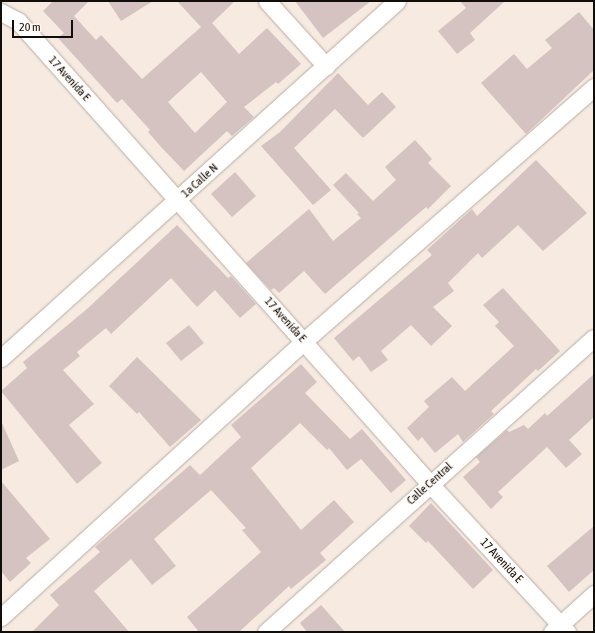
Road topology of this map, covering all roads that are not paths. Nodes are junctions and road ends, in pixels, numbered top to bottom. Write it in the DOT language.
graph roads {
  1 [pos="267,1"];
  2 [pos="397,1"];
  3 [pos="1,12"];
  4 [pos="326,66"];
  5 [pos="594,87"];
  6 [pos="178,201"];
  7 [pos="594,338"];
  8 [pos="304,341"];
  9 [pos="1,358"];
  10 [pos="430,484"];
  11 [pos="594,594"];
  12 [pos="1,617"];
  13 [pos="559,629"];
  14 [pos="266,632"];
  1 -- 4 [label="street"];
  2 -- 4 [label="street, 1a Calle N"];
  3 -- 6 [label="street, 17 Avenida E"];
  4 -- 6 [label="street, 1a Calle N"];
  5 -- 8 [label="street"];
  6 -- 8 [label="street, 17 Avenida E"];
  6 -- 9 [label="street, 1a Calle N"];
  7 -- 10 [label="street, Calle Central"];
  8 -- 10 [label="street, 17 Avenida E"];
  8 -- 12 [label="street"];
  10 -- 13 [label="street, 17 Avenida E"];
  10 -- 14 [label="street, Calle Central"];
  11 -- 13 [label="street"];
}
